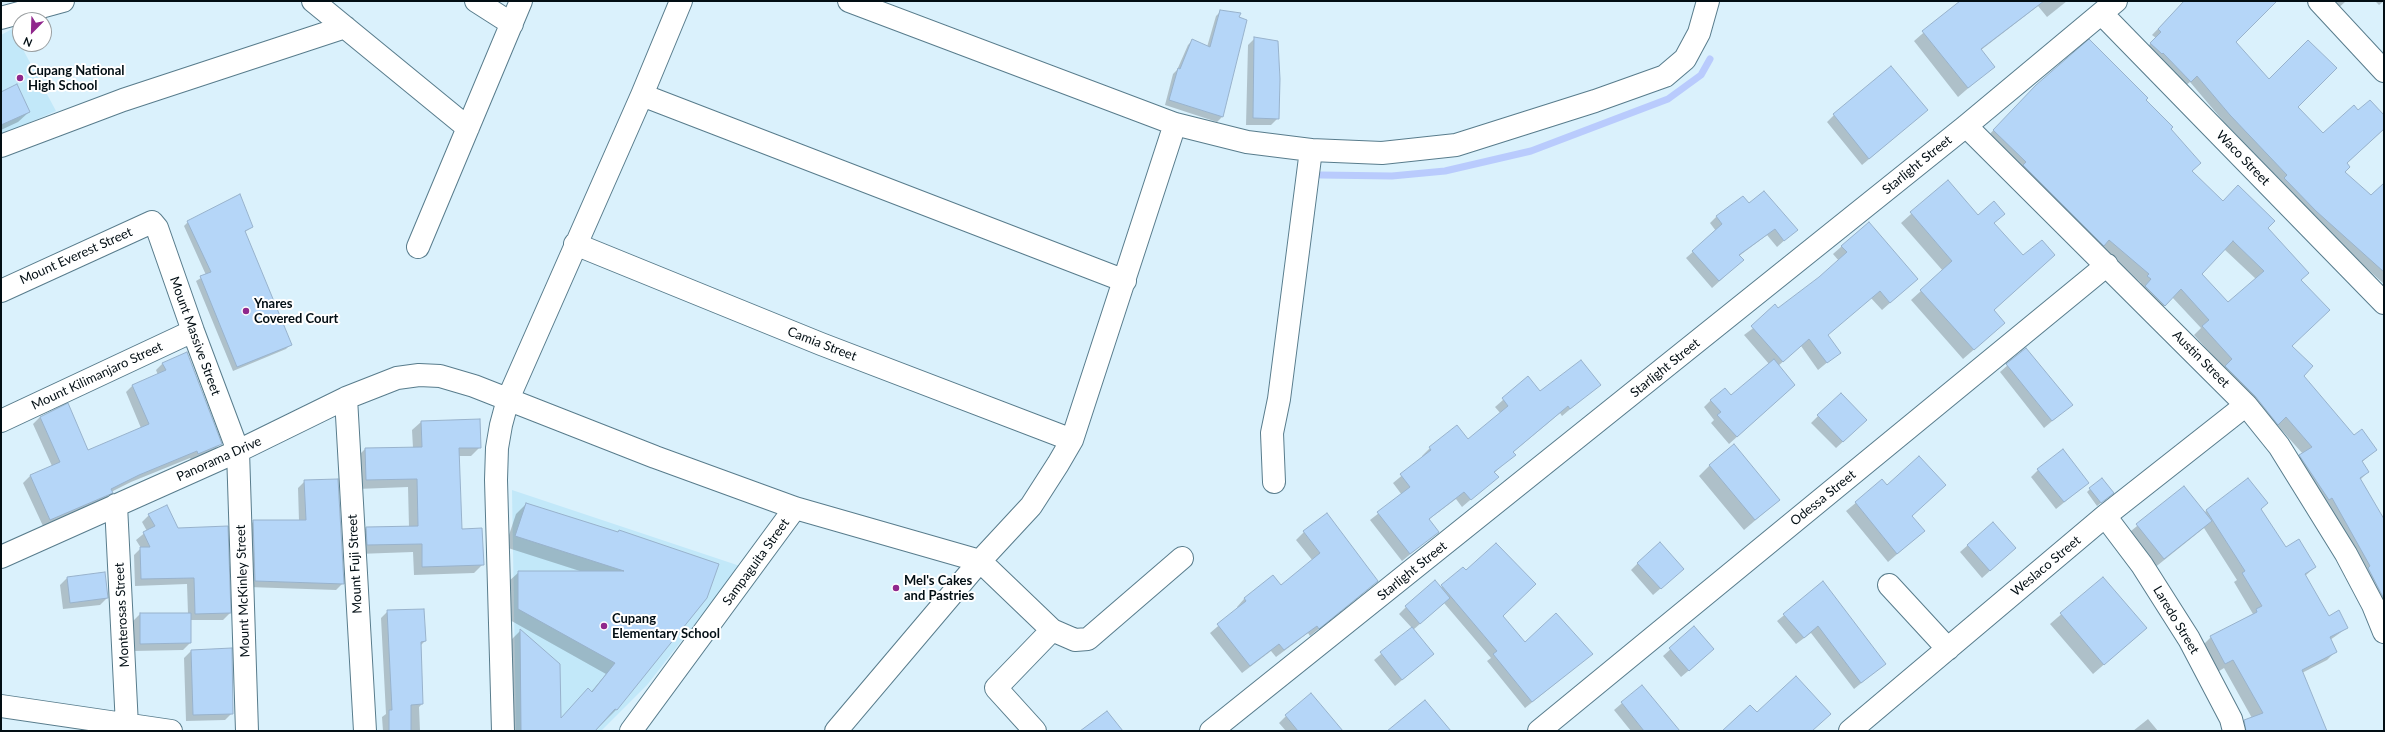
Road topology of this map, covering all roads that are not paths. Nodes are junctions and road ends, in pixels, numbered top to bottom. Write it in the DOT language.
graph roads {
  1 [pos="63,1"];
  2 [pos="313,1"];
  3 [pos="476,1"];
  4 [pos="521,1"];
  5 [pos="681,1"];
  6 [pos="849,1"];
  7 [pos="1708,1"];
  8 [pos="2319,1"];
  9 [pos="2109,7"];
  10 [pos="1,18"];
  11 [pos="512,24"];
  12 [pos="345,27"];
  13 [pos="2384,71"];
  14 [pos="642,94"];
  15 [pos="1175,124"];
  16 [pos="1966,126"];
  17 [pos="468,128"];
  18 [pos="1,146"];
  19 [pos="1311,150"];
  20 [pos="152,222"];
  21 [pos="575,244"];
  22 [pos="418,247"];
  23 [pos="2107,265"];
  24 [pos="1125,282"];
  25 [pos="1,291"];
  26 [pos="2384,303"];
  27 [pos="193,331"];
  28 [pos="346,398"];
  29 [pos="508,399"];
  30 [pos="2246,405"];
  31 [pos="1,421"];
  32 [pos="1072,440"];
  33 [pos="238,451"];
  34 [pos="1274,482"];
  35 [pos="116,505"];
  36 [pos="795,508"];
  37 [pos="2105,516"];
  38 [pos="1,556"];
  39 [pos="1182,558"];
  40 [pos="980,561"];
  41 [pos="1889,585"];
  42 [pos="1052,630"];
  43 [pos="2384,632"];
  44 [pos="1948,649"];
  45 [pos="1,706"];
  46 [pos="128,726"];
  47 [pos="171,731"];
  48 [pos="247,731"];
  49 [pos="365,731"];
  50 [pos="503,731"];
  51 [pos="632,731"];
  52 [pos="836,731"];
  53 [pos="1035,731"];
  54 [pos="1211,731"];
  55 [pos="1539,731"];
  56 [pos="1850,731"];
  57 [pos="2234,731"];
  1 -- 10 [label="street"];
  2 -- 12 [label="street"];
  3 -- 11 [label="street"];
  4 -- 11 [label="street"];
  5 -- 14 [label="street"];
  6 -- 15 [label="street"];
  7 -- 19 [label="street"];
  8 -- 13 [label="street"];
  9 -- 16 [label="street, Starlight Street"];
  9 -- 26 [label="street, Waco Street"];
  11 -- 17 [label="street"];
  12 -- 17 [label="street"];
  12 -- 18 [label="street"];
  14 -- 21 [label="street"];
  14 -- 24 [label="street"];
  15 -- 19 [label="street"];
  15 -- 24 [label="street"];
  16 -- 23 [label="street, Austin Street"];
  16 -- 54 [label="street, Starlight Street"];
  17 -- 22 [label="street"];
  19 -- 34 [label="street"];
  20 -- 25 [label="street, Mount Everest Street"];
  20 -- 27 [label="street, Mount Massive Street"];
  21 -- 29 [label="street"];
  21 -- 32 [label="street, Camia Street"];
  23 -- 30 [label="street, Austin Street"];
  23 -- 55 [label="street, Odessa Street"];
  24 -- 32 [label="street"];
  27 -- 31 [label="street, Mount Kilimanjaro Street"];
  27 -- 33 [label="street, Mount Massive Street"];
  28 -- 29 [label="street, Panorama Drive"];
  28 -- 33 [label="street, Panorama Drive"];
  28 -- 49 [label="street, Mount Fuji Street"];
  29 -- 36 [label="street, Panorama Drive"];
  29 -- 50 [label="street"];
  30 -- 37 [label="street, Weslaco Street"];
  30 -- 43 [label="street, Austin Street"];
  32 -- 40 [label="street"];
  33 -- 35 [label="street, Panorama Drive"];
  33 -- 48 [label="street, Mount McKinley Street"];
  35 -- 38 [label="street, Panorama Drive"];
  35 -- 46 [label="street, Monterosas Street"];
  36 -- 40 [label="street, Panorama Drive"];
  36 -- 51 [label="street, Sampaguita Street"];
  37 -- 44 [label="street, Weslaco Street"];
  37 -- 57 [label="street, Laredo Street"];
  39 -- 42 [label="street"];
  40 -- 42 [label="street"];
  40 -- 52 [label="street"];
  41 -- 44 [label="street"];
  42 -- 53 [label="street"];
  44 -- 56 [label="street, Weslaco Street"];
  45 -- 46 [label="street"];
  46 -- 47 [label="street"];
}
